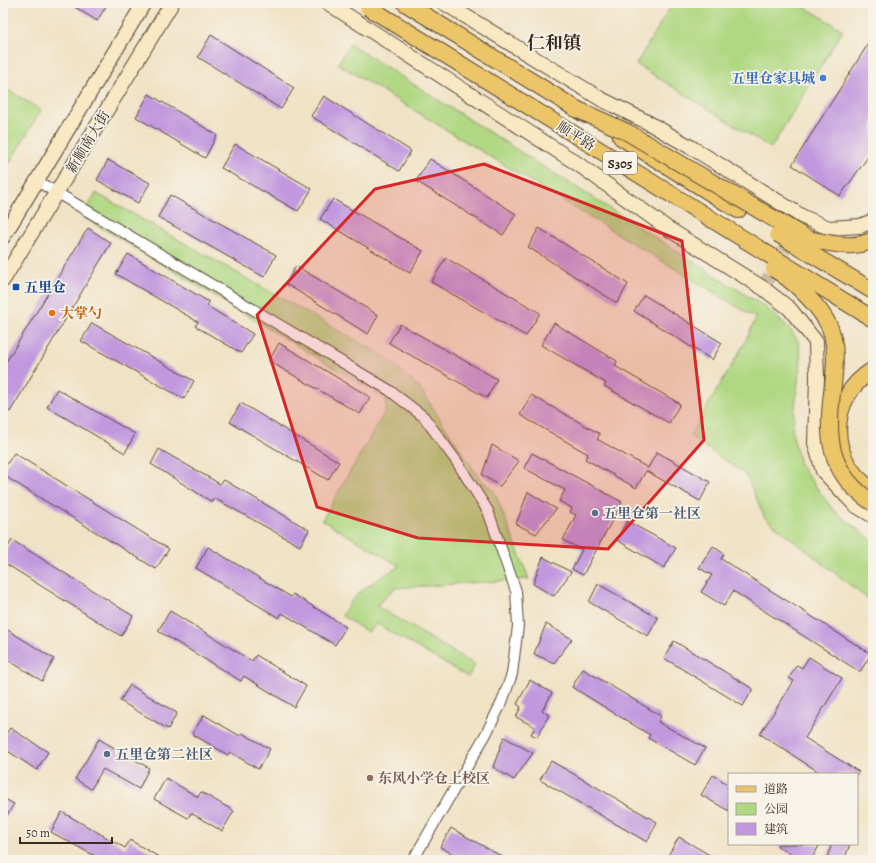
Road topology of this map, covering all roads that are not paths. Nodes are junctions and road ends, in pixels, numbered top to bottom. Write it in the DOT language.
graph roads {
  1 [pos="144,3"];
  2 [pos="172,3"];
  3 [pos="328,3"];
  4 [pos="362,3"];
  5 [pos="406,3"];
  6 [pos="444,3"];
  7 [pos="574,108"];
  8 [pos="559,125"];
  9 [pos="37,181"];
  10 [pos="57,193"];
  11 [pos="873,221"];
  12 [pos="3,237"];
  13 [pos="873,240"];
  14 [pos="3,280"];
  15 [pos="873,291"];
  16 [pos="873,319"];
  17 [pos="873,370"];
  18 [pos="873,490"];
  19 [pos="873,503"];
  20 [pos="873,516"];
  21 [pos="413,860"];
  1 -- 9 [label="street, 新顺南大街"];
  2 -- 10 [label="street, 新顺南大街"];
  3 -- 20 [label="street"];
  4 -- 8 [label="main road, 顺平路 / S305, bridge"];
  5 -- 7 [label="main road, 顺平路 / S305"];
  6 -- 11 [label="street"];
  7 -- 13 [label="main road, bridge"];
  7 -- 15 [label="main road, 顺平路 / S305, bridge"];
  8 -- 16 [label="main road, 顺平路 / S305, bridge"];
  8 -- 19 [label="main road, bridge"];
  9 -- 10 [label="street"];
  9 -- 12 [label="street, 新顺南大街"];
  10 -- 14 [label="street, 新顺南大街"];
  10 -- 21 [label="street"];
  17 -- 18 [label="main road"];
}
